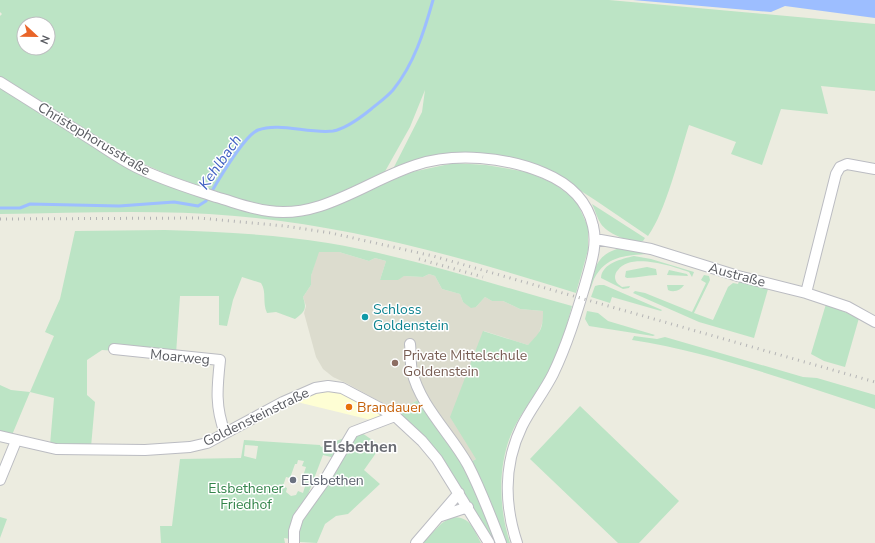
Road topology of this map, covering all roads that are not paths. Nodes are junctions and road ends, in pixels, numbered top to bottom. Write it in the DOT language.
graph roads {
  1 [pos="0,82"];
  2 [pos="875,169"];
  3 [pos="595,239"];
  4 [pos="806,293"];
  5 [pos="875,322"];
  6 [pos="410,344"];
  7 [pos="114,349"];
  8 [pos="395,416"];
  9 [pos="225,434"];
  10 [pos="0,436"];
  11 [pos="16,441"];
  12 [pos="0,480"];
  13 [pos="459,493"];
  14 [pos="468,507"];
  15 [pos="439,517"];
  16 [pos="294,543"];
  17 [pos="416,543"];
  18 [pos="489,543"];
  19 [pos="501,543"];
  20 [pos="517,543"];
  1 -- 3 [label="street, Christophorusstraße"];
  2 -- 4 [label="street"];
  3 -- 4 [label="street, Austraße"];
  3 -- 20 [label="street"];
  4 -- 5 [label="street, Austraße"];
  6 -- 19 [label="street"];
  7 -- 9 [label="street, Moarweg"];
  8 -- 9 [label="street, Goldensteinstraße"];
  8 -- 13 [label="street, Goldensteinstraße"];
  8 -- 16 [label="street"];
  9 -- 11 [label="street, Goldensteinstraße"];
  10 -- 11 [label="street, Goldensteinstraße"];
  11 -- 12 [label="street"];
  13 -- 14 [label="street, Goldensteinstraße"];
  13 -- 15 [label="street"];
  14 -- 15 [label="street"];
  14 -- 18 [label="street, Goldensteinstraße"];
  15 -- 17 [label="street"];
}
